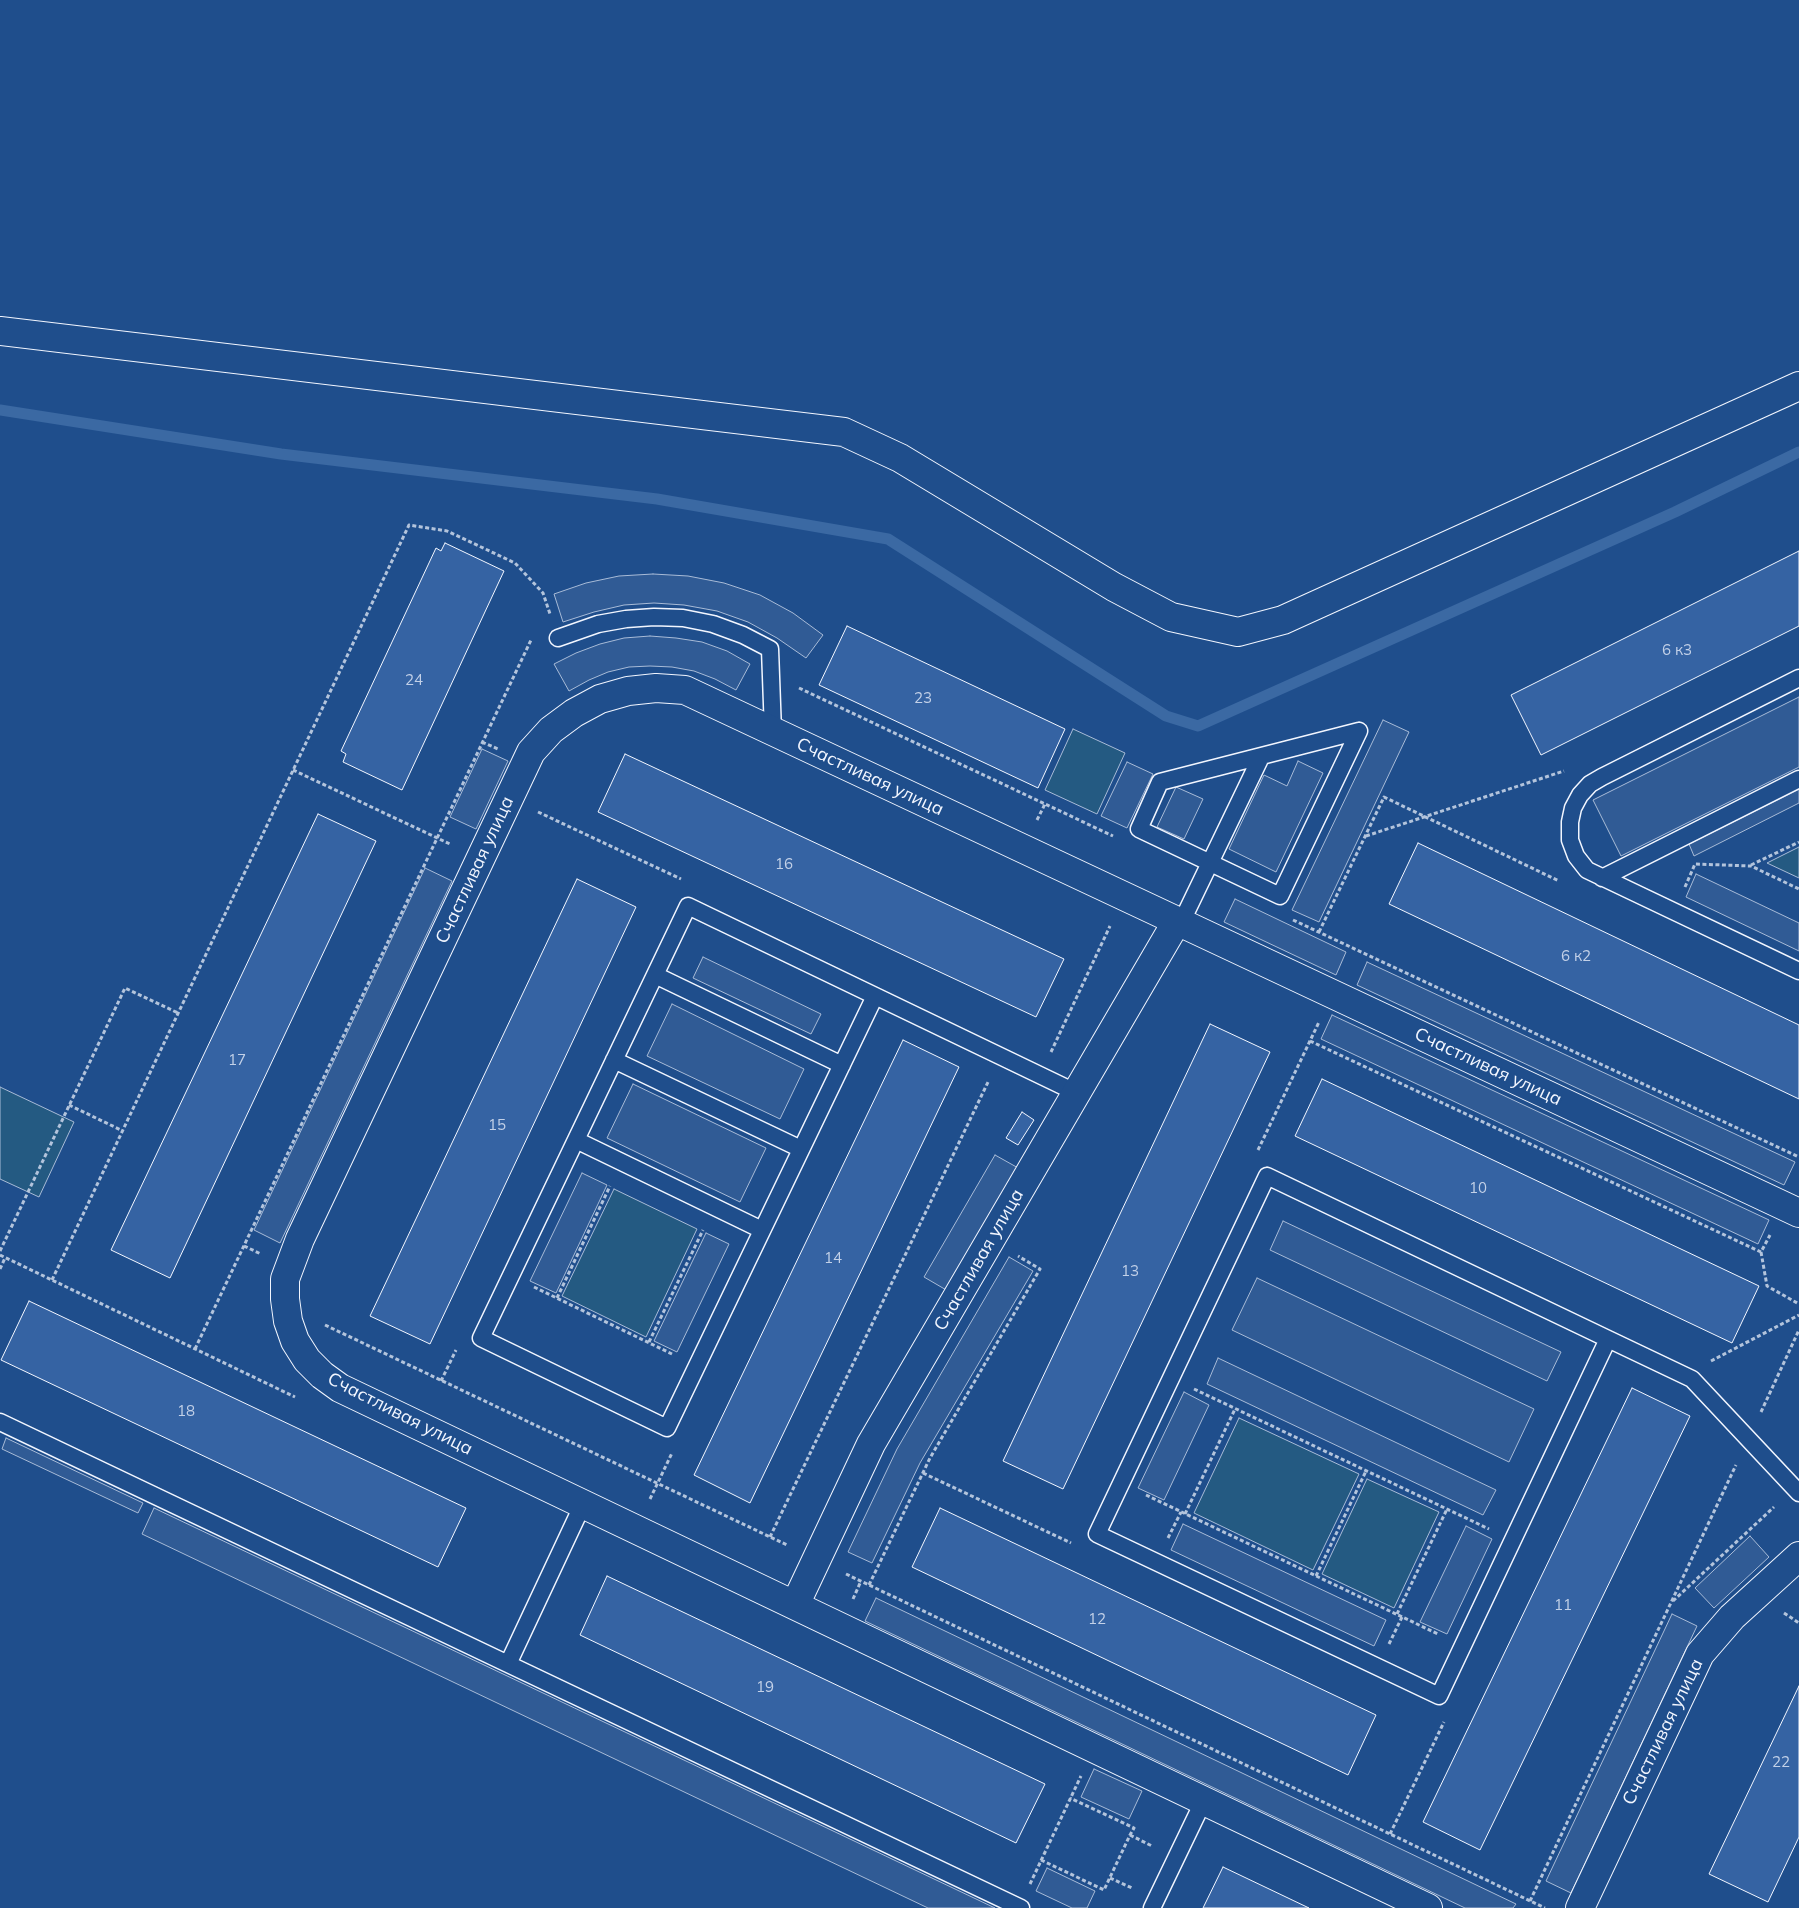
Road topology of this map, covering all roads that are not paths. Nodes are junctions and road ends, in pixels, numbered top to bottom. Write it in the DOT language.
graph roads {
  1 [pos="0,331"];
  2 [pos="1799,386"];
  3 [pos="558,638"];
  4 [pos="1799,678"];
  5 [pos="773,732"];
  6 [pos="1260,757"];
  7 [pos="1799,779"];
  8 [pos="1210,862"];
  9 [pos="1602,878"];
  10 [pos="1179,922"];
  11 [pos="1799,971"];
  12 [pos="655,975"];
  13 [pos="875,996"];
  14 [pos="614,1060"];
  15 [pos="842,1064"];
  16 [pos="1077,1092"];
  17 [pos="576,1140"];
  18 [pos="801,1149"];
  19 [pos="1799,1213"];
  20 [pos="762,1230"];
  21 [pos="1608,1339"];
  22 [pos="0,1422"];
  23 [pos="1797,1491"];
  24 [pos="583,1504"];
  25 [pos="1799,1556"];
  26 [pos="795,1605"];
  27 [pos="508,1664"];
  28 [pos="1204,1800"];
  29 [pos="1020,1907"];
  30 [pos="1152,1908"];
  31 [pos="1428,1908"];
  32 [pos="1580,1908"];
  1 -- 2 [label="street"];
  3 -- 5 [label="lane"];
  4 -- 9 [label="lane"];
  5 -- 10 [label="street, Счастливая улица"];
  5 -- 24 [label="street, Счастливая улица"];
  6 -- 8 [label="lane"];
  6 -- 8 [label="lane"];
  6 -- 8 [label="lane"];
  7 -- 9 [label="lane"];
  8 -- 10 [label="lane"];
  9 -- 11 [label="lane"];
  10 -- 16 [label="street, Счастливая улица"];
  10 -- 19 [label="street, Счастливая улица"];
  12 -- 13 [label="lane"];
  12 -- 14 [label="lane"];
  12 -- 15 [label="lane"];
  13 -- 15 [label="lane"];
  13 -- 16 [label="lane"];
  14 -- 17 [label="lane"];
  14 -- 18 [label="lane"];
  15 -- 18 [label="lane"];
  16 -- 26 [label="street, Счастливая улица"];
  17 -- 20 [label="lane"];
  17 -- 20 [label="lane"];
  18 -- 20 [label="lane"];
  21 -- 21 [label="lane"];
  21 -- 23 [label="lane"];
  22 -- 27 [label="lane"];
  24 -- 26 [label="street, Счастливая улица"];
  24 -- 27 [label="lane"];
  25 -- 32 [label="street, Счастливая улица"];
  26 -- 28 [label="street, Счастливая улица"];
  27 -- 29 [label="lane"];
  28 -- 30 [label="lane"];
  28 -- 31 [label="street, Счастливая улица"];
}
